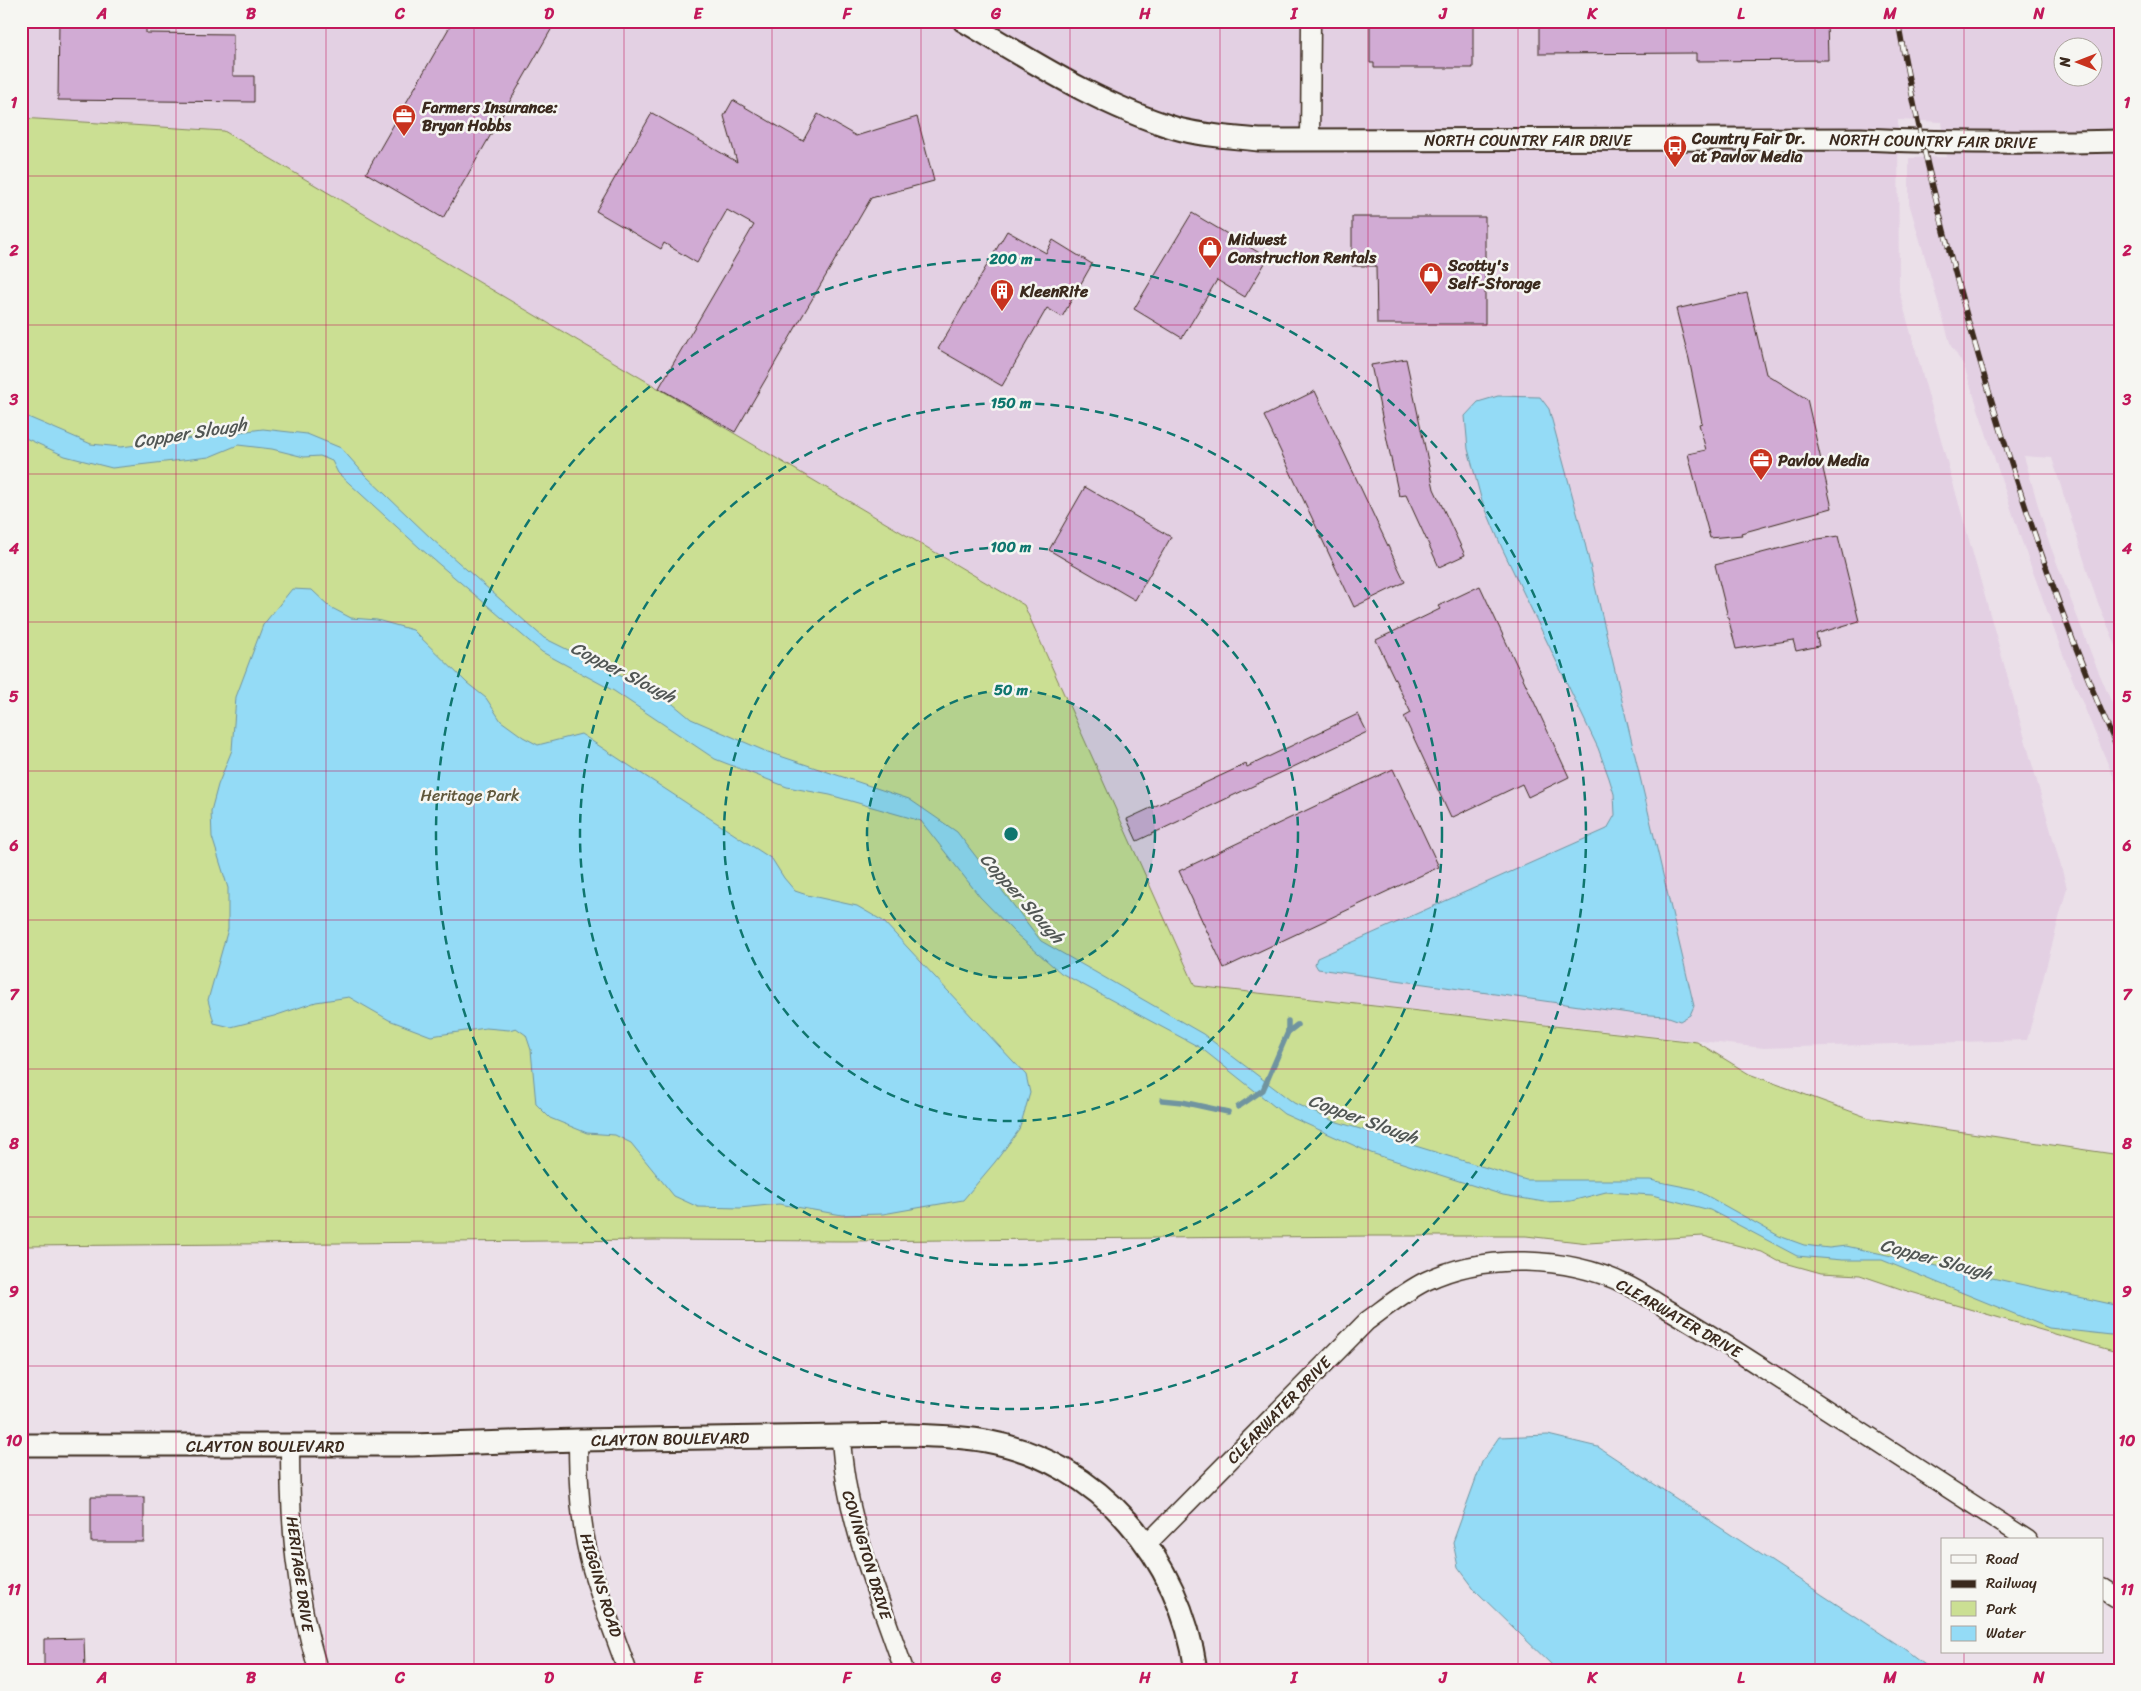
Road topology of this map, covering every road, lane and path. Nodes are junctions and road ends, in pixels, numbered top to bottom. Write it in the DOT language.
graph roads {
  1 [pos="964,21"];
  2 [pos="1311,21"];
  3 [pos="1310,141"];
  4 [pos="2120,141"];
  5 [pos="841,1437"];
  6 [pos="578,1440"];
  7 [pos="21,1445"];
  8 [pos="290,1446"];
  9 [pos="2025,1538"];
  10 [pos="1147,1544"];
  11 [pos="2104,1589"];
  12 [pos="2120,1599"];
  13 [pos="318,1670"];
  14 [pos="627,1670"];
  15 [pos="904,1670"];
  16 [pos="1196,1670"];
  1 -- 3 [label="street, NORTH COUNTRY FAIR DRIVE"];
  2 -- 3 [label="street"];
  3 -- 4 [label="street, NORTH COUNTRY FAIR DRIVE"];
  5 -- 6 [label="street, CLAYTON BOULEVARD"];
  5 -- 10 [label="street, CLAYTON BOULEVARD"];
  5 -- 15 [label="street, COVINGTON DRIVE"];
  6 -- 8 [label="street, CLAYTON BOULEVARD"];
  6 -- 14 [label="street, HIGGINS ROAD"];
  7 -- 8 [label="street, CLAYTON BOULEVARD"];
  8 -- 13 [label="street, HERITAGE DRIVE"];
  9 -- 10 [label="street, CLEARWATER DRIVE"];
  10 -- 16 [label="street, CLAYTON BOULEVARD"];
  11 -- 12 [label="street"];
}
